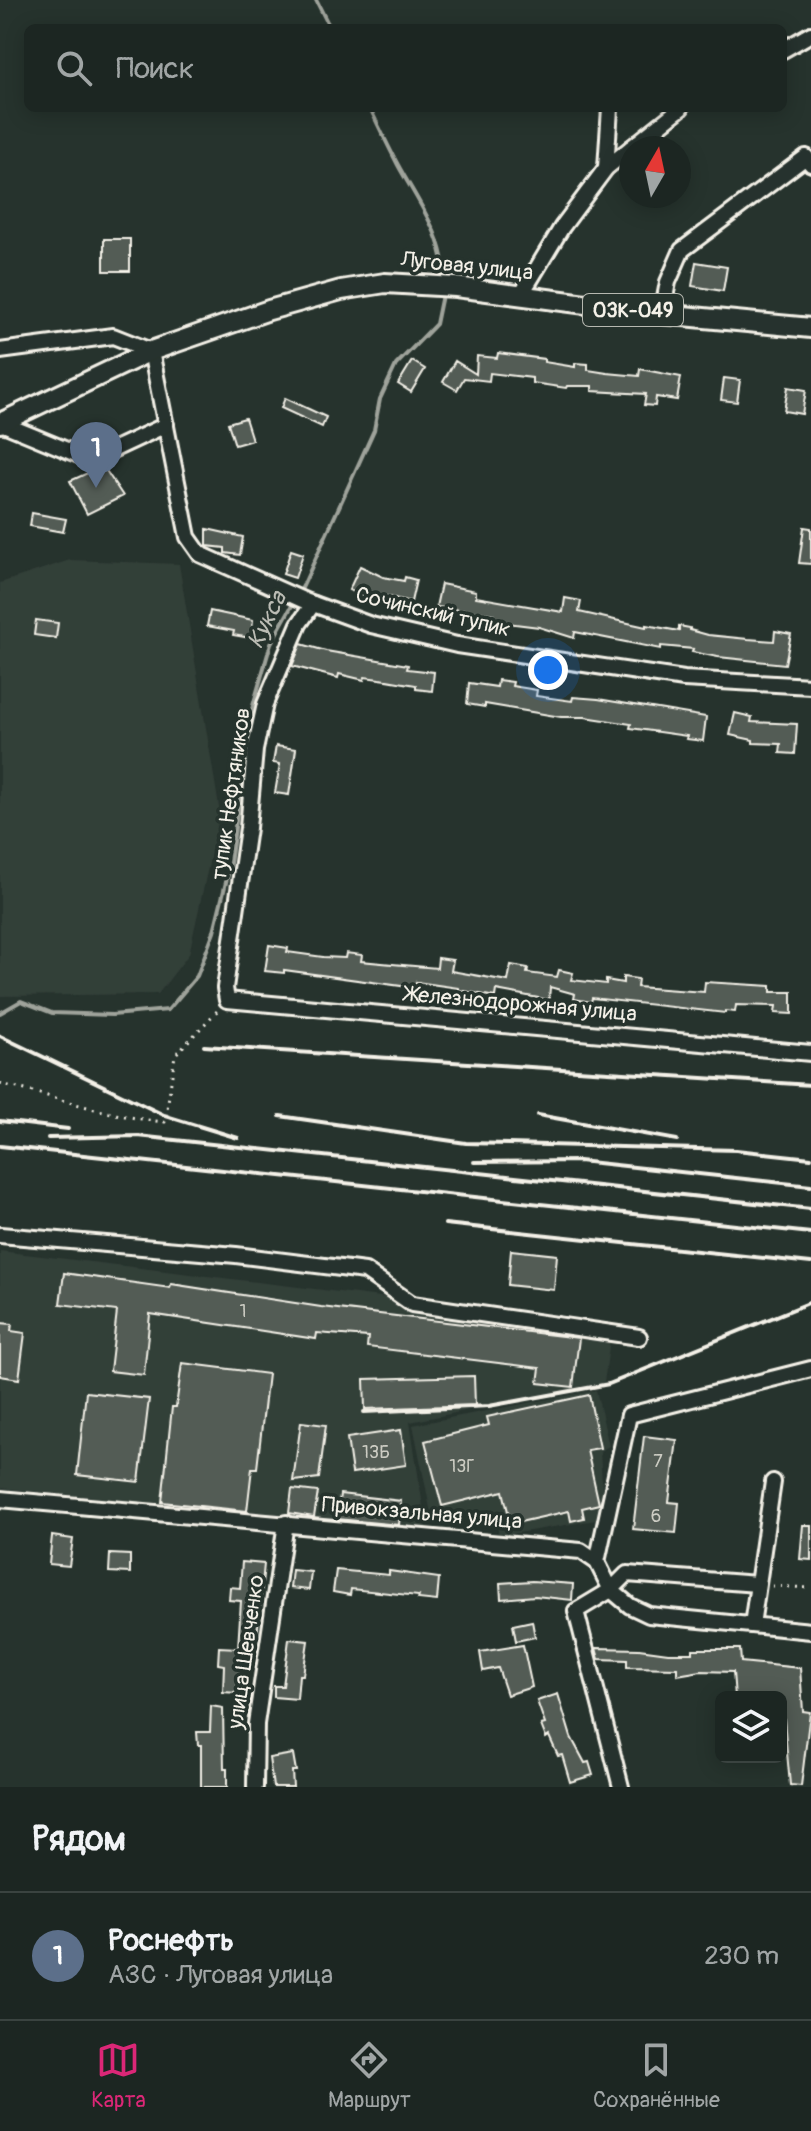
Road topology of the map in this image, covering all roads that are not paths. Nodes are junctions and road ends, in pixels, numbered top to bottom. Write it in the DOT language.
graph roads {
  1 [pos="811,34"];
  2 [pos="787,48"];
  3 [pos="610,112"];
  4 [pos="676,112"];
  5 [pos="646,136"];
  6 [pos="619,158"];
  7 [pos="811,164"];
  8 [pos="606,168"];
  9 [pos="521,295"];
  10 [pos="662,314"];
  11 [pos="811,328"];
  12 [pos="0,351"];
  13 [pos="151,351"];
  14 [pos="0,423"];
  15 [pos="166,425"];
  16 [pos="309,602"];
  17 [pos="811,686"];
  18 [pos="227,1000"];
  19 [pos="811,1053"];
  20 [pos="0,1235"];
  21 [pos="639,1337"];
  22 [pos="811,1369"];
  23 [pos="773,1482"];
  24 [pos="0,1499"];
  25 [pos="286,1523"];
  26 [pos="597,1562"];
  27 [pos="757,1584"];
  28 [pos="611,1590"];
  29 [pos="752,1625"];
  30 [pos="811,1631"];
  31 [pos="255,1787"];
  32 [pos="621,1787"];
  1 -- 2 [label="street"];
  3 -- 8 [label="street"];
  4 -- 5 [label="street"];
  6 -- 8 [label="street"];
  7 -- 10 [label="street"];
  8 -- 9 [label="street"];
  9 -- 10 [label="main road, Луговая улица / 03К-049"];
  9 -- 13 [label="main road, Луговая улица / 03К-049"];
  10 -- 11 [label="main road, Луговая улица / 03К-049"];
  12 -- 13 [label="street"];
  13 -- 14 [label="main road, Луговая улица / 03К-049"];
  13 -- 15 [label="street"];
  14 -- 15 [label="street"];
  15 -- 16 [label="street, Сочинский тупик"];
  16 -- 17 [label="street, Сочинский тупик"];
  16 -- 18 [label="street, тупик Нефтяников"];
  18 -- 19 [label="street, Железнодорожная улица"];
  20 -- 21 [label="street"];
  22 -- 26 [label="street"];
  23 -- 27 [label="street"];
  24 -- 25 [label="street, Привокзальная улица"];
  25 -- 26 [label="street, Привокзальная улица"];
  25 -- 31 [label="street, улица Шевченко"];
  26 -- 28 [label="street"];
  27 -- 28 [label="street"];
  27 -- 29 [label="street"];
  28 -- 29 [label="street"];
  28 -- 32 [label="street"];
  29 -- 30 [label="street"];
}
